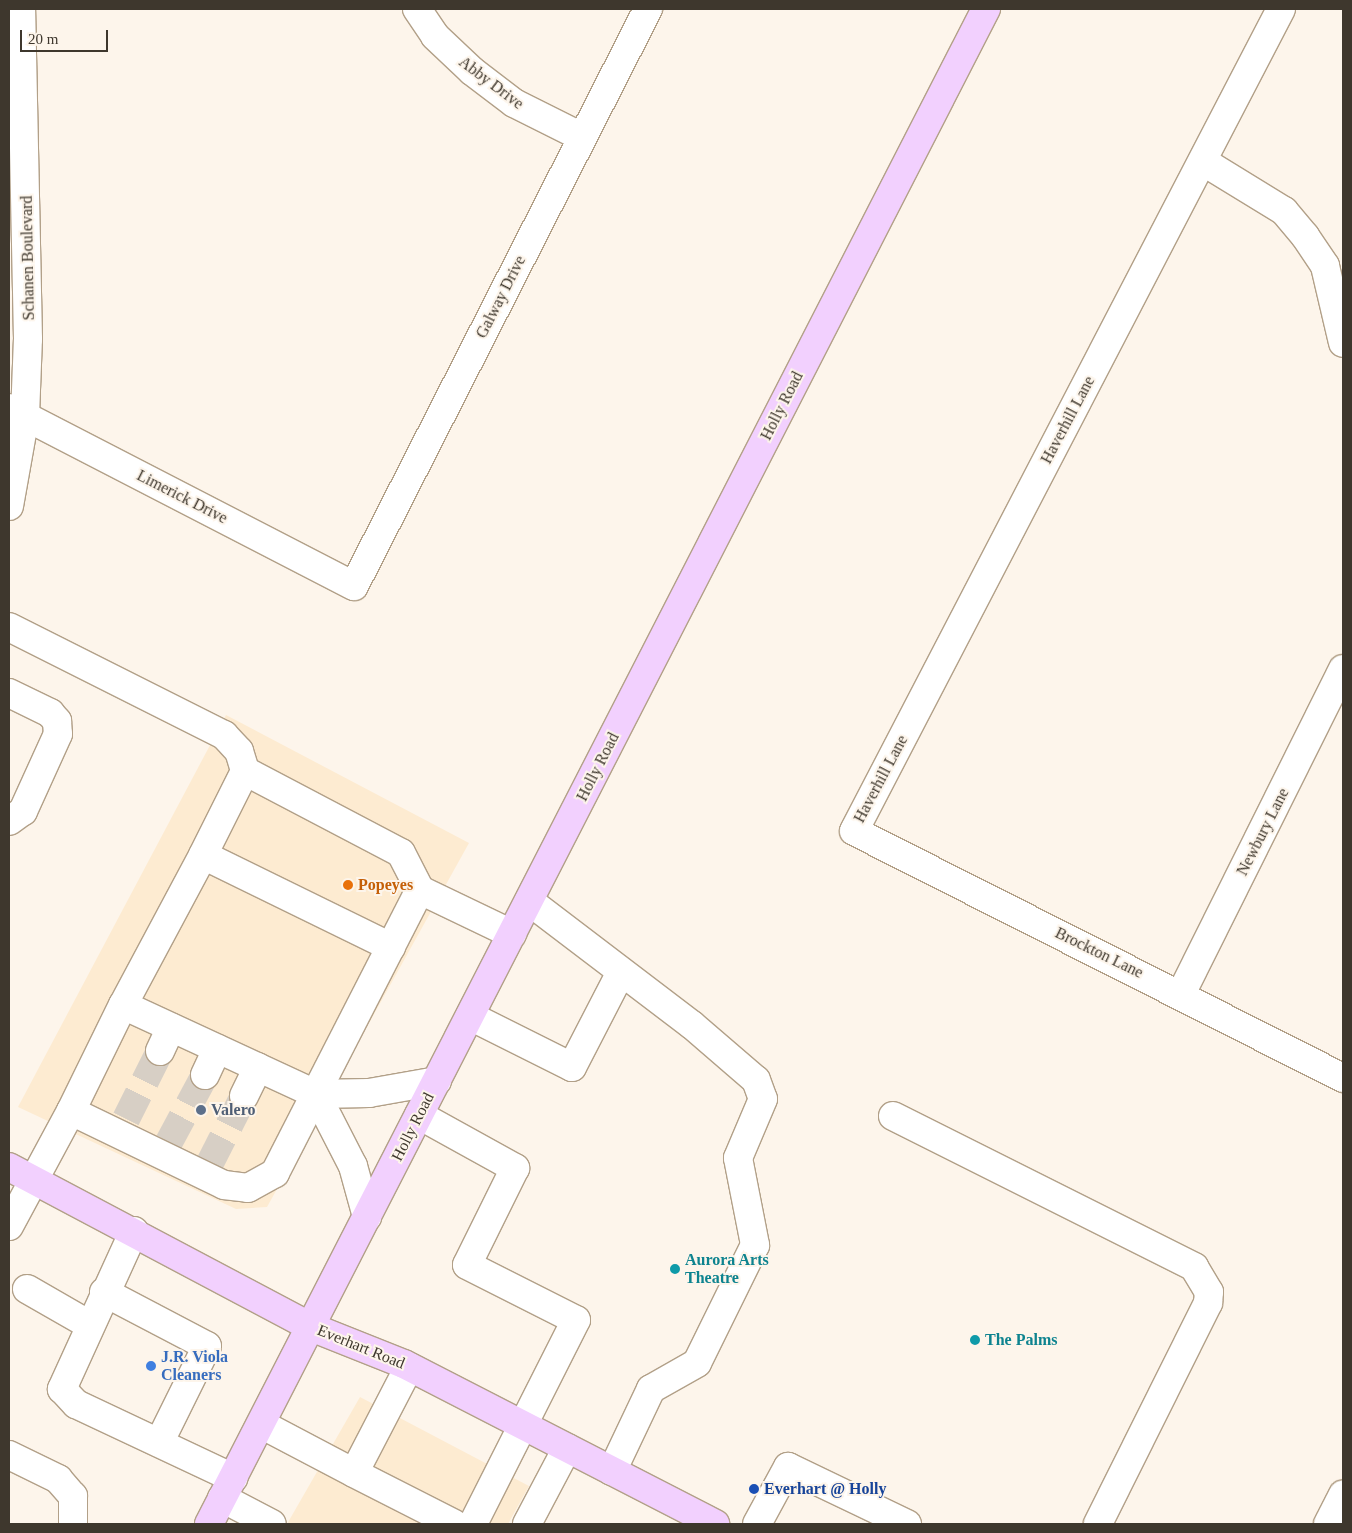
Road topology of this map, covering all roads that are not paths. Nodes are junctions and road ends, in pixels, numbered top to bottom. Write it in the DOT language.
graph roads {
  1 [pos="21,9"];
  2 [pos="417,9"];
  3 [pos="648,9"];
  4 [pos="986,9"];
  5 [pos="1281,9"];
  6 [pos="582,137"];
  7 [pos="1204,162"];
  8 [pos="1343,343"];
  9 [pos="17,412"];
  10 [pos="9,506"];
  11 [pos="354,586"];
  12 [pos="9,627"];
  13 [pos="1343,669"];
  14 [pos="9,693"];
  15 [pos="245,771"];
  16 [pos="9,822"];
  17 [pos="854,831"];
  18 [pos="203,855"];
  19 [pos="420,890"];
  20 [pos="529,901"];
  21 [pos="512,934"];
  22 [pos="391,947"];
  23 [pos="621,972"];
  24 [pos="1181,994"];
  25 [pos="123,1005"];
  26 [pos="470,1016"];
  27 [pos="217,1048"];
  28 [pos="258,1068"];
  29 [pos="205,1075"];
  30 [pos="1343,1078"];
  31 [pos="437,1081"];
  32 [pos="316,1094"];
  33 [pos="244,1096"];
  34 [pos="71,1111"];
  35 [pos="419,1115"];
  36 [pos="893,1116"];
  37 [pos="9,1167"];
  38 [pos="33,1180"];
  39 [pos="367,1217"];
  40 [pos="9,1226"];
  41 [pos="134,1231"];
  42 [pos="27,1289"];
  43 [pos="104,1292"];
  44 [pos="88,1324"];
  45 [pos="311,1327"];
  46 [pos="409,1367"];
  47 [pos="260,1424"];
  48 [pos="525,1426"];
  49 [pos="159,1443"];
  50 [pos="566,1448"];
  51 [pos="9,1455"];
  52 [pos="612,1471"];
  53 [pos="354,1473"];
  54 [pos="228,1488"];
  55 [pos="1343,1495"];
  56 [pos="73,1524"];
  57 [pos="209,1524"];
  58 [pos="272,1524"];
  59 [pos="454,1524"];
  60 [pos="473,1524"];
  61 [pos="527,1524"];
  62 [pos="714,1524"];
  63 [pos="758,1524"];
  64 [pos="907,1524"];
  65 [pos="1098,1524"];
  66 [pos="1328,1524"];
  1 -- 9 [label="street, Schanen Boulevard"];
  2 -- 6 [label="street, Abby Drive"];
  3 -- 6 [label="street, Galway Drive"];
  4 -- 20 [label="main road, Holly Road"];
  5 -- 7 [label="street, Haverhill Lane"];
  6 -- 11 [label="street, Galway Drive"];
  7 -- 8 [label="street"];
  7 -- 17 [label="street, Haverhill Lane"];
  9 -- 10 [label="street, Schanen Boulevard"];
  9 -- 11 [label="street, Limerick Drive"];
  12 -- 15 [label="street"];
  13 -- 24 [label="street, Newbury Lane"];
  14 -- 16 [label="street"];
  15 -- 18 [label="street"];
  15 -- 19 [label="street"];
  17 -- 24 [label="street, Brockton Lane"];
  18 -- 22 [label="street"];
  18 -- 25 [label="street"];
  19 -- 21 [label="street"];
  19 -- 22 [label="street"];
  20 -- 21 [label="main road, Holly Road"];
  20 -- 23 [label="street"];
  21 -- 26 [label="main road, Holly Road"];
  22 -- 32 [label="street"];
  23 -- 26 [label="street"];
  23 -- 52 [label="street"];
  24 -- 30 [label="street, Brockton Lane"];
  25 -- 27 [label="street"];
  25 -- 34 [label="street"];
  26 -- 31 [label="main road, Holly Road"];
  27 -- 28 [label="street"];
  27 -- 29 [label="street"];
  28 -- 32 [label="street"];
  28 -- 33 [label="street"];
  31 -- 32 [label="street"];
  31 -- 35 [label="main road, Holly Road"];
  32 -- 34 [label="street"];
  32 -- 39 [label="street"];
  34 -- 38 [label="street"];
  35 -- 39 [label="main road, Holly Road"];
  35 -- 48 [label="street"];
  36 -- 65 [label="street"];
  37 -- 38 [label="main road, Everhart Road"];
  38 -- 40 [label="street"];
  38 -- 41 [label="main road, Everhart Road"];
  39 -- 45 [label="main road, Holly Road"];
  41 -- 43 [label="street"];
  41 -- 45 [label="main road, Everhart Road"];
  42 -- 44 [label="street"];
  43 -- 44 [label="street"];
  43 -- 49 [label="street"];
  44 -- 49 [label="street"];
  45 -- 46 [label="main road, Everhart Road"];
  45 -- 47 [label="main road, Holly Road"];
  46 -- 48 [label="main road, Everhart Road"];
  46 -- 53 [label="street"];
  47 -- 53 [label="street"];
  47 -- 54 [label="main road, Holly Road"];
  48 -- 50 [label="main road, Everhart Road"];
  48 -- 60 [label="street"];
  49 -- 54 [label="street"];
  50 -- 52 [label="main road, Everhart Road"];
  50 -- 61 [label="street"];
  51 -- 56 [label="street"];
  52 -- 62 [label="main road, Everhart Road"];
  53 -- 59 [label="street"];
  54 -- 57 [label="main road, Holly Road"];
  54 -- 58 [label="street"];
  55 -- 66 [label="street"];
  63 -- 64 [label="street"];
}
